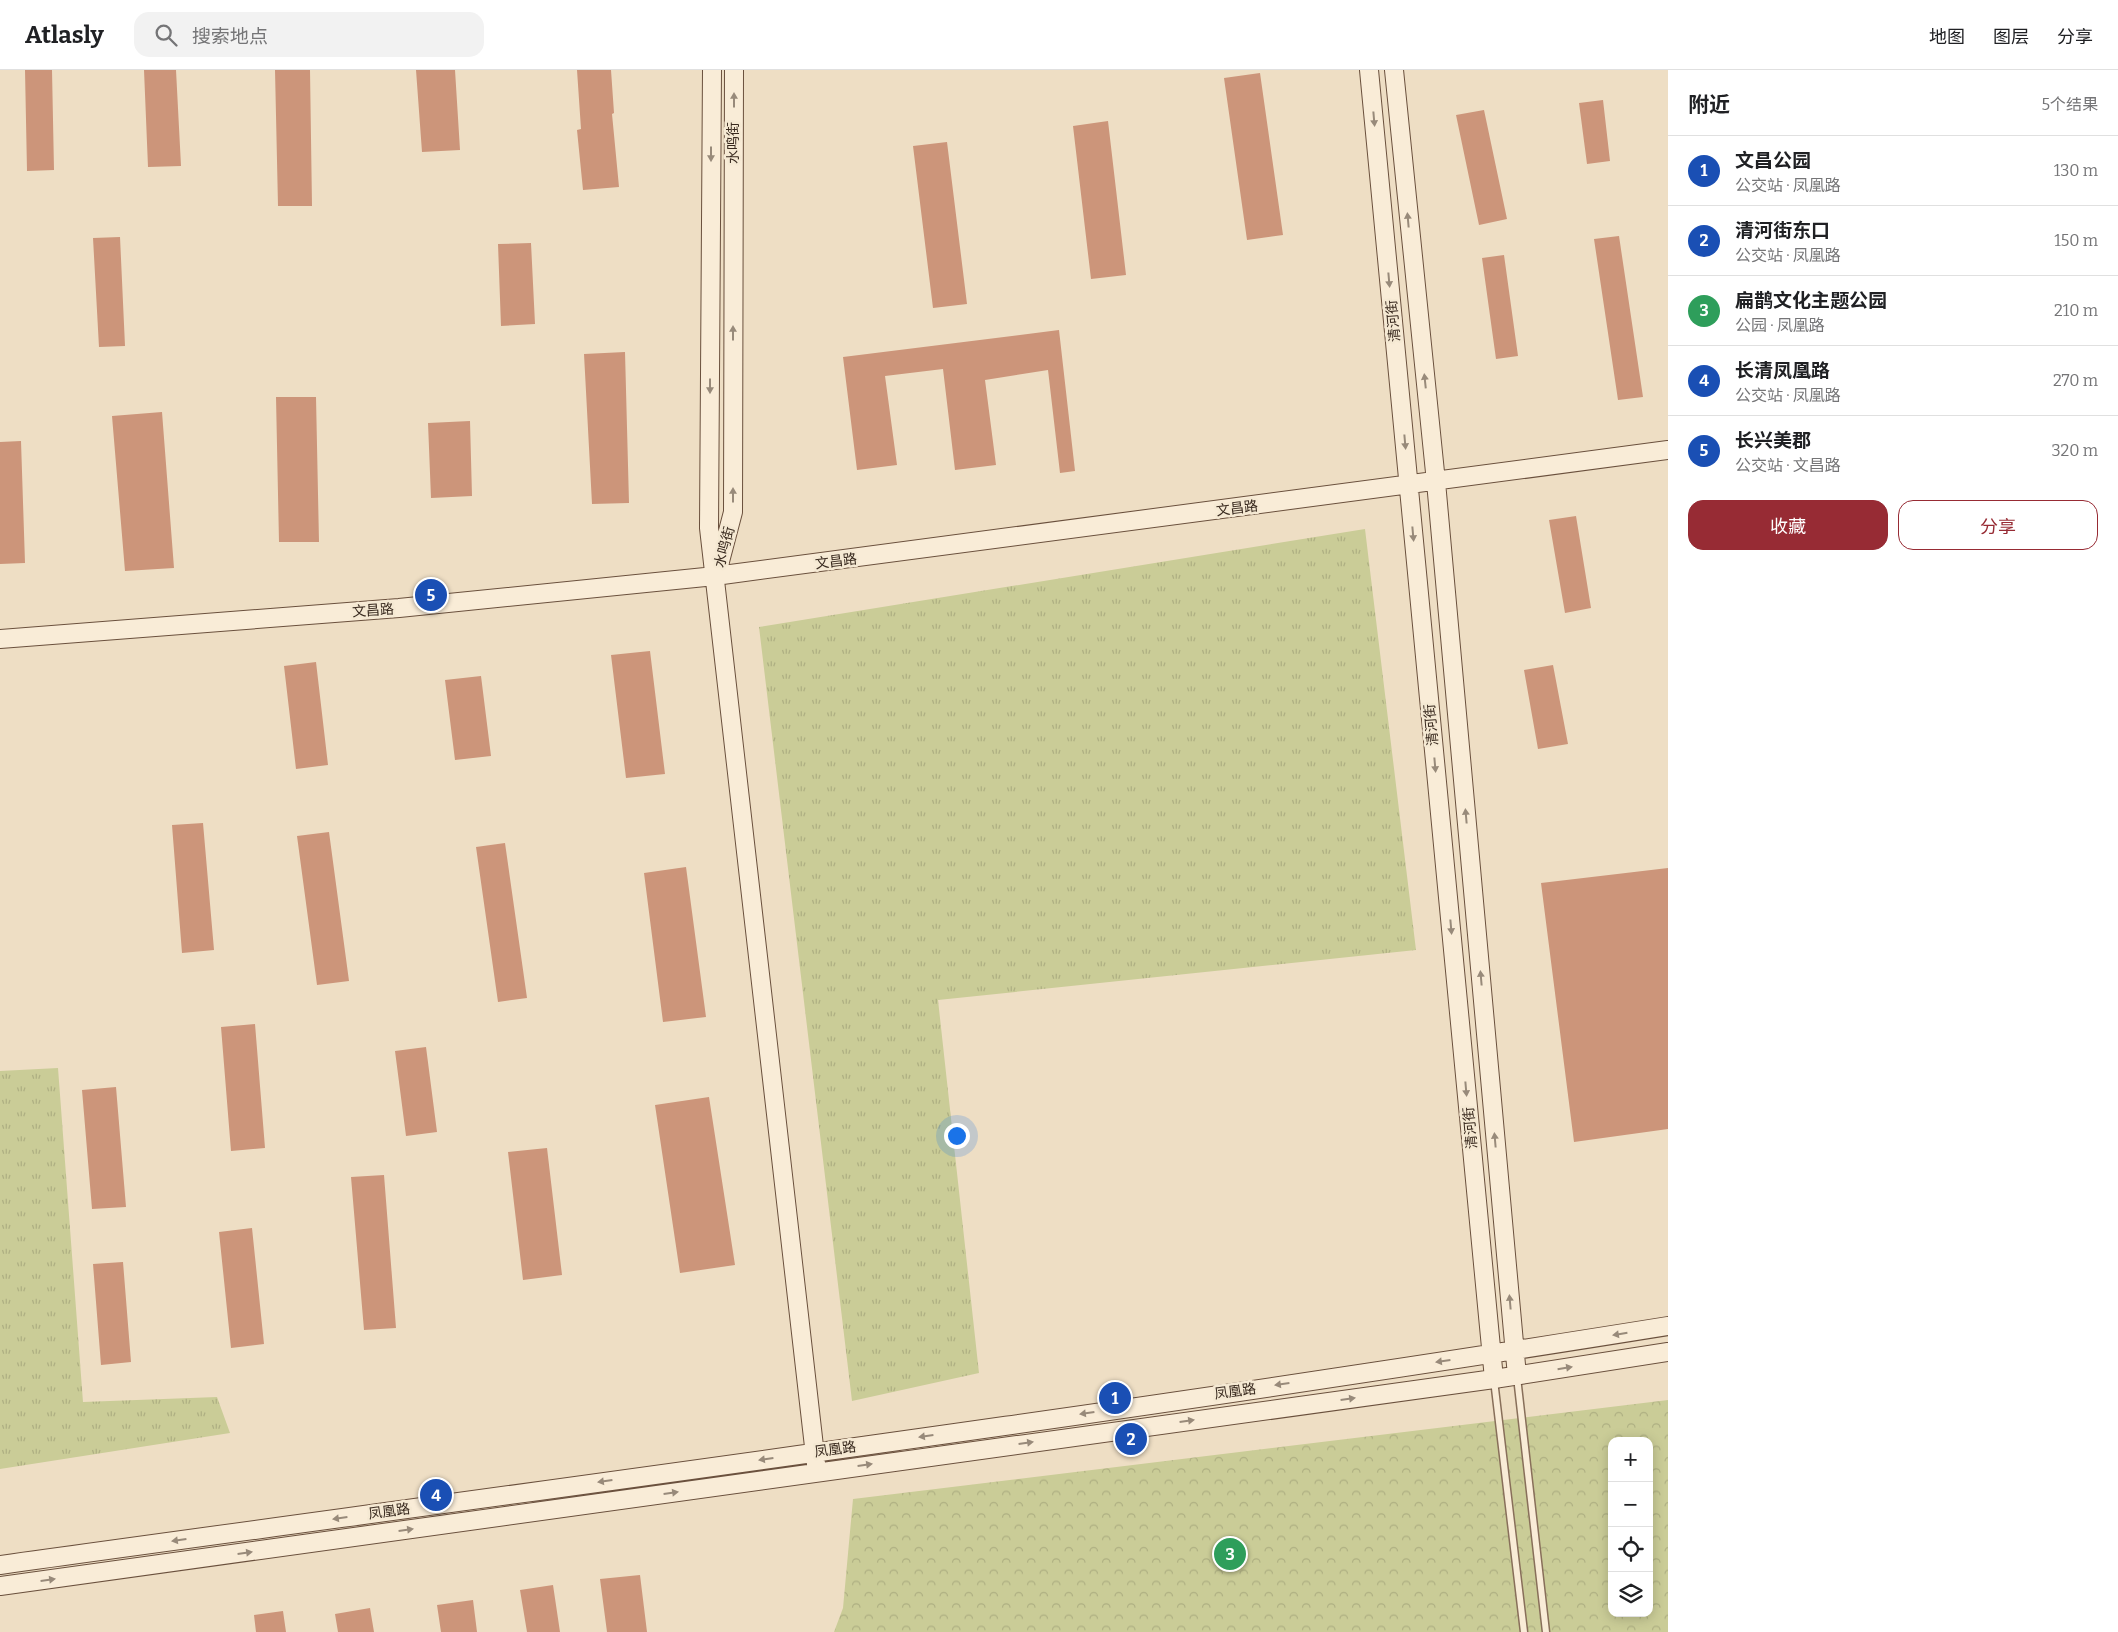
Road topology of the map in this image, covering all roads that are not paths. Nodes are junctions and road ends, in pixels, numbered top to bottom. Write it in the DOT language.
graph roads {
  1 [pos="712,70"];
  2 [pos="734,70"];
  3 [pos="1369,70"];
  4 [pos="1394,70"];
  5 [pos="1668,450"];
  6 [pos="1436,482"];
  7 [pos="1409,486"];
  8 [pos="716,576"];
  9 [pos="0,639"];
  10 [pos="1668,1326"];
  11 [pos="1514,1350"];
  12 [pos="1668,1352"];
  13 [pos="1491,1354"];
  14 [pos="1517,1376"];
  15 [pos="1494,1379"];
  16 [pos="814,1452"];
  17 [pos="816,1472"];
  18 [pos="0,1564"];
  19 [pos="0,1586"];
  20 [pos="1524,1632"];
  21 [pos="1546,1632"];
  1 -- 8 [label="main road, 水鸣街, one-way"];
  8 -- 2 [label="main road, 水鸣街, one-way"];
  3 -- 7 [label="main road, 清河街, one-way"];
  6 -- 4 [label="main road, 清河街, one-way"];
  5 -- 6 [label="main road, 文昌路"];
  6 -- 7 [label="main road, 文昌路"];
  11 -- 6 [label="main road, 清河街, one-way"];
  7 -- 8 [label="main road, 文昌路"];
  7 -- 13 [label="main road, 清河街, one-way"];
  8 -- 9 [label="main road, 文昌路"];
  8 -- 16 [label="main road"];
  10 -- 11 [label="main road, 凤凰路, one-way"];
  11 -- 13 [label="main road, 凤凰路"];
  11 -- 14 [label="main road, 清河街"];
  14 -- 12 [label="main road, 凤凰路, one-way"];
  13 -- 15 [label="main road, 清河街"];
  13 -- 16 [label="main road, 凤凰路, one-way"];
  14 -- 15 [label="main road, 凤凰路"];
  14 -- 21 [label="lane"];
  17 -- 15 [label="main road, 凤凰路, one-way"];
  15 -- 20 [label="lane"];
  16 -- 17 [label="main road"];
  16 -- 18 [label="main road, 凤凰路, one-way"];
  19 -- 17 [label="main road, 凤凰路, one-way"];
}
